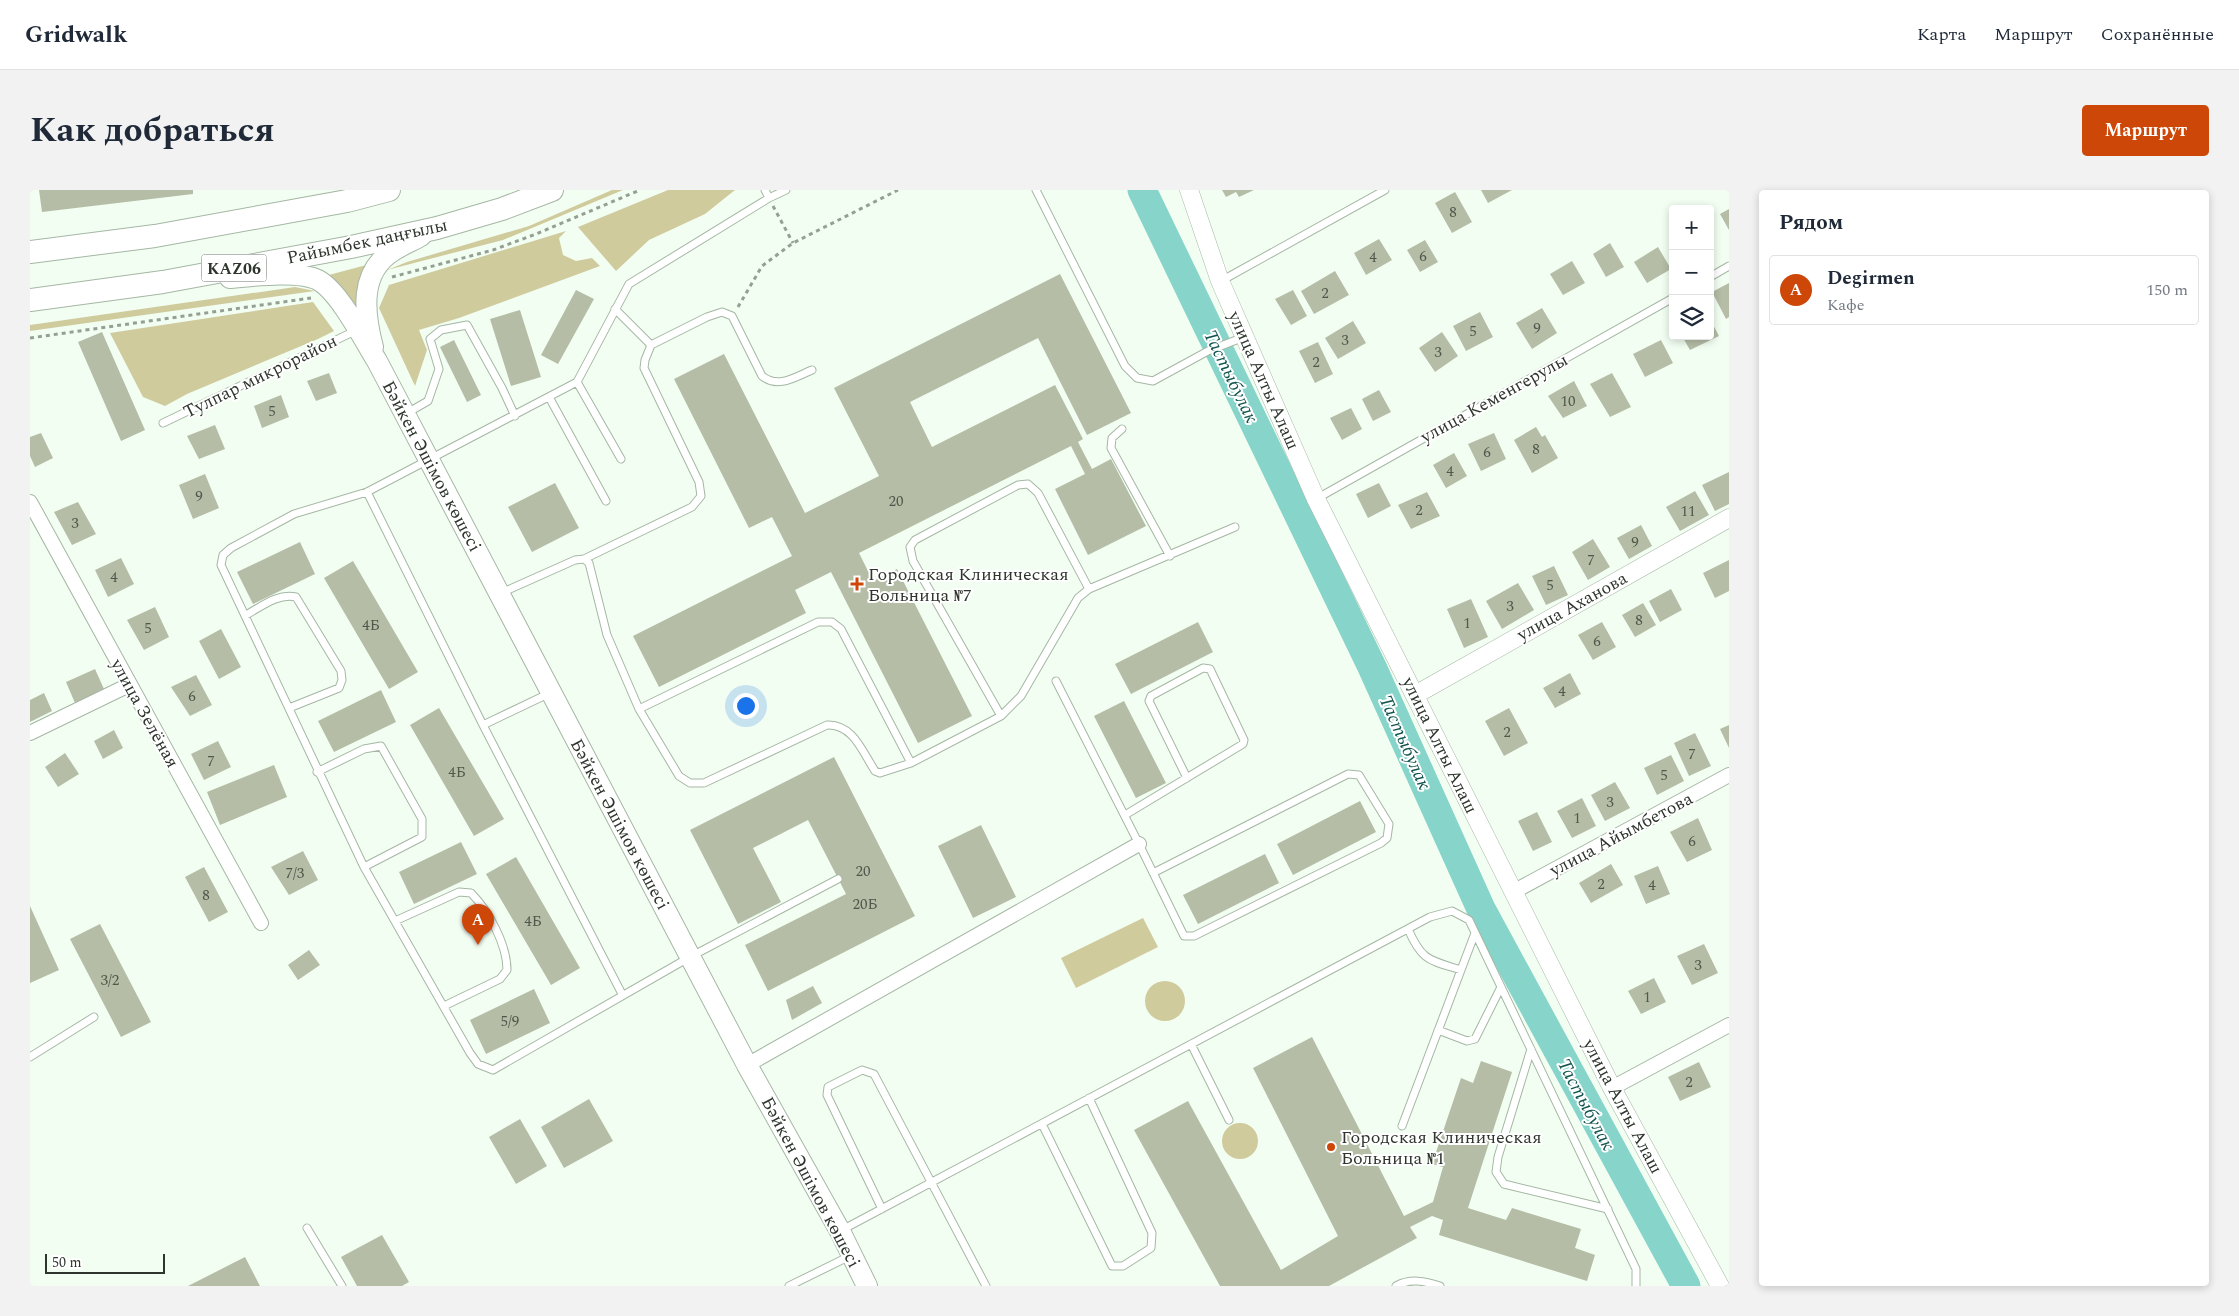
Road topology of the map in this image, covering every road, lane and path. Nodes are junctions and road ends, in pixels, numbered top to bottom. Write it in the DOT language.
graph roads {
  1 [pos="389,190"];
  2 [pos="552,190"];
  3 [pos="765,190"];
  4 [pos="786,190"];
  5 [pos="898,190"];
  6 [pos="1036,190"];
  7 [pos="1189,190"];
  8 [pos="1385,190"];
  9 [pos="769,198"];
  10 [pos="437,228"];
  11 [pos="793,243"];
  12 [pos="30,252"];
  13 [pos="1729,266"];
  14 [pos="1714,275"];
  15 [pos="1220,281"];
  16 [pos="163,282"];
  17 [pos="30,300"];
  18 [pos="1669,300"];
  19 [pos="615,309"];
  20 [pos="732,316"];
  21 [pos="357,330"];
  22 [pos="1244,336"];
  23 [pos="651,345"];
  24 [pos="377,361"];
  25 [pos="812,370"];
  26 [pos="577,382"];
  27 [pos="549,397"];
  28 [pos="405,414"];
  29 [pos="514,416"];
  30 [pos="163,423"];
  31 [pos="1122,429"];
  32 [pos="427,459"];
  33 [pos="621,460"];
  34 [pos="367,492"];
  35 [pos="1316,499"];
  36 [pos="606,501"];
  37 [pos="30,502"];
  38 [pos="1729,518"];
  39 [pos="1235,527"];
  40 [pos="1170,556"];
  41 [pos="584,559"];
  42 [pos="1089,589"];
  43 [pos="499,594"];
  44 [pos="246,615"];
  45 [pos="1056,681"];
  46 [pos="129,685"];
  47 [pos="551,693"];
  48 [pos="1415,694"];
  49 [pos="289,708"];
  50 [pos="639,709"];
  51 [pos="1001,716"];
  52 [pos="482,725"];
  53 [pos="30,733"];
  54 [pos="910,763"];
  55 [pos="317,772"];
  56 [pos="1729,775"];
  57 [pos="1187,778"];
  58 [pos="1124,815"];
  59 [pos="1139,844"];
  60 [pos="364,867"];
  61 [pos="1153,873"];
  62 [pos="838,879"];
  63 [pos="1513,892"];
  64 [pos="395,921"];
  65 [pos="261,923"];
  66 [pos="1408,929"];
  67 [pos="1475,933"];
  68 [pos="690,957"];
  69 [pos="1461,970"];
  70 [pos="1501,987"];
  71 [pos="622,994"];
  72 [pos="444,1006"];
  73 [pos="94,1017"];
  74 [pos="1729,1025"];
  75 [pos="1438,1030"];
  76 [pos="1191,1044"];
  77 [pos="1530,1048"];
  78 [pos="30,1058"];
  79 [pos="747,1065"];
  80 [pos="1612,1088"];
  81 [pos="1090,1098"];
  82 [pos="1229,1120"];
  83 [pos="1042,1124"];
  84 [pos="1402,1126"];
  85 [pos="932,1182"];
  86 [pos="882,1209"];
  87 [pos="1608,1209"];
  88 [pos="307,1228"];
  89 [pos="840,1231"];
  90 [pos="850,1256"];
  91 [pos="1723,1282"];
  92 [pos="342,1286"];
  93 [pos="789,1286"];
  94 [pos="866,1286"];
  95 [pos="986,1286"];
  96 [pos="1396,1286"];
  97 [pos="1440,1286"];
  98 [pos="1636,1286"];
  1 -- 12 [label="highway, KАZ06"];
  2 -- 10 [label="highway, Райымбек даңғылы / KАZ06"];
  3 -- 9 [label="lane"];
  4 -- 9 [label="lane"];
  5 -- 11 [label="path"];
  6 -- 22 [label="lane"];
  7 -- 15 [label="street, улица Алты Алаш"];
  8 -- 15 [label="lane"];
  9 -- 11 [label="path"];
  9 -- 19 [label="lane"];
  10 -- 16 [label="highway, Райымбек даңғылы / KАZ06"];
  10 -- 24 [label="main road"];
  11 -- 20 [label="path"];
  13 -- 14 [label="lane"];
  15 -- 22 [label="street, улица Алты Алаш"];
  16 -- 17 [label="highway, Райымбек даңғылы / KАZ06"];
  16 -- 21 [label="main road"];
  18 -- 35 [label="lane, улица Кеменгерулы"];
  19 -- 23 [label="lane"];
  19 -- 26 [label="lane"];
  20 -- 23 [label="lane"];
  20 -- 25 [label="lane"];
  21 -- 24 [label="main road"];
  21 -- 30 [label="lane, Тулпар микрорайон"];
  22 -- 35 [label="street, улица Алты Алаш"];
  23 -- 41 [label="lane"];
  24 -- 28 [label="main road, Бәйкен Әшімов көшесі"];
  26 -- 27 [label="lane"];
  26 -- 33 [label="lane"];
  27 -- 29 [label="lane"];
  27 -- 36 [label="lane"];
  28 -- 29 [label="lane"];
  28 -- 32 [label="main road, Бәйкен Әшімов көшесі"];
  29 -- 32 [label="lane"];
  31 -- 40 [label="lane"];
  32 -- 34 [label="lane"];
  32 -- 43 [label="main road, Бәйкен Әшімов көшесі"];
  34 -- 44 [label="lane"];
  34 -- 52 [label="lane"];
  35 -- 48 [label="street, улица Алты Алаш"];
  37 -- 46 [label="street, улица Зелёная"];
  38 -- 48 [label="street, улица Аханова"];
  39 -- 40 [label="lane"];
  40 -- 42 [label="lane"];
  41 -- 43 [label="lane"];
  41 -- 50 [label="lane"];
  42 -- 51 [label="lane"];
  42 -- 51 [label="lane"];
  43 -- 47 [label="main road, Бәйкен Әшімов көшесі"];
  44 -- 49 [label="lane"];
  44 -- 49 [label="lane"];
  45 -- 58 [label="lane"];
  46 -- 53 [label="street"];
  46 -- 65 [label="street, улица Зелёная"];
  47 -- 52 [label="lane"];
  47 -- 68 [label="main road, Бәйкен Әшімов көшесі"];
  48 -- 63 [label="street, улица Алты Алаш"];
  49 -- 55 [label="lane"];
  50 -- 54 [label="lane"];
  50 -- 54 [label="lane"];
  51 -- 54 [label="lane"];
  52 -- 71 [label="lane"];
  55 -- 60 [label="lane"];
  55 -- 60 [label="lane"];
  56 -- 63 [label="street, улица Айымбетова"];
  57 -- 57 [label="lane"];
  57 -- 58 [label="lane"];
  58 -- 59 [label="lane"];
  59 -- 61 [label="lane"];
  59 -- 79 [label="street"];
  60 -- 64 [label="lane"];
  61 -- 61 [label="lane"];
  62 -- 68 [label="lane"];
  63 -- 80 [label="street, улица Алты Алаш"];
  64 -- 72 [label="lane"];
  64 -- 72 [label="lane"];
  66 -- 67 [label="lane"];
  66 -- 69 [label="lane"];
  66 -- 76 [label="lane"];
  67 -- 69 [label="lane"];
  67 -- 70 [label="lane"];
  68 -- 71 [label="lane"];
  68 -- 79 [label="main road, Бәйкен Әшімов көшесі"];
  69 -- 75 [label="lane"];
  70 -- 75 [label="lane"];
  70 -- 77 [label="lane"];
  71 -- 72 [label="lane"];
  73 -- 78 [label="lane"];
  74 -- 80 [label="street"];
  75 -- 84 [label="lane"];
  76 -- 81 [label="lane"];
  76 -- 82 [label="lane"];
  77 -- 87 [label="lane"];
  77 -- 87 [label="lane"];
  79 -- 89 [label="main road, Бәйкен Әшімов көшесі"];
  80 -- 91 [label="street, улица Алты Алаш"];
  81 -- 83 [label="lane"];
  81 -- 83 [label="lane"];
  83 -- 85 [label="lane"];
  85 -- 86 [label="lane"];
  85 -- 86 [label="lane"];
  85 -- 95 [label="lane"];
  86 -- 89 [label="lane"];
  87 -- 98 [label="lane"];
  88 -- 92 [label="lane"];
  89 -- 90 [label="main road, Бәйкен Әшімов көшесі"];
  90 -- 93 [label="lane"];
  90 -- 94 [label="main road, Бәйкен Әшімов көшесі"];
  96 -- 97 [label="lane"];
}
